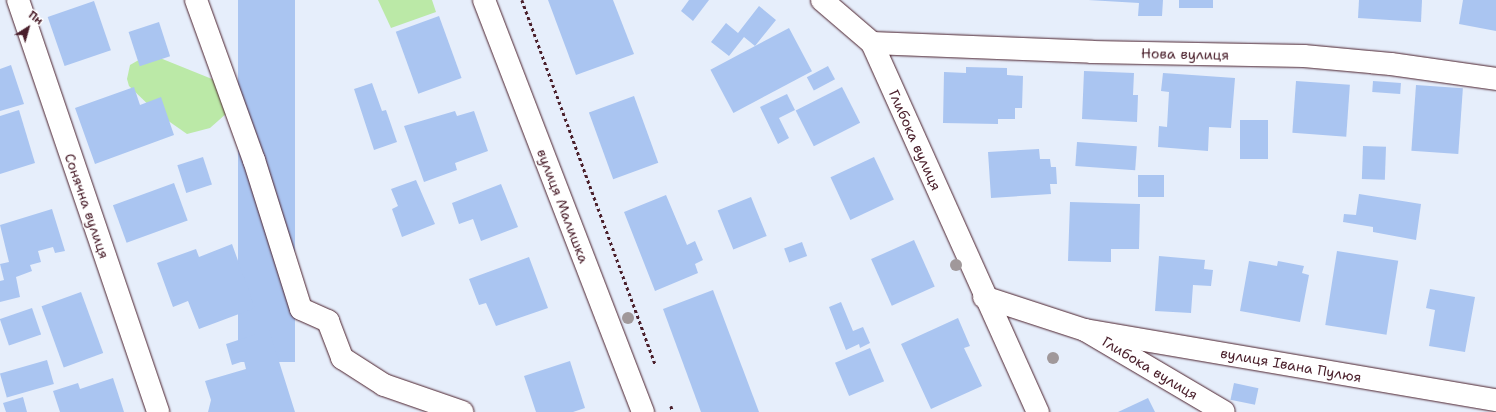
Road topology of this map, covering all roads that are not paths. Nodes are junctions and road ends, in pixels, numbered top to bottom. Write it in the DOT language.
graph roads {
  1 [pos="18,0"];
  2 [pos="196,0"];
  3 [pos="484,0"];
  4 [pos="822,0"];
  5 [pos="872,43"];
  6 [pos="1496,79"];
  7 [pos="984,297"];
  8 [pos="1085,330"];
  9 [pos="1496,400"];
  10 [pos="158,412"];
  11 [pos="462,412"];
  12 [pos="643,412"];
  13 [pos="1038,412"];
  14 [pos="1224,412"];
  1 -- 10 [label="street, Сонячна вулиця"];
  2 -- 11 [label="street"];
  3 -- 12 [label="street, вулиця Малишка"];
  4 -- 5 [label="street, Глибока вулиця"];
  5 -- 6 [label="street, Нова вулиця"];
  5 -- 7 [label="street, Глибока вулиця"];
  7 -- 8 [label="street, Глибока вулиця"];
  7 -- 13 [label="street, Глибока вулиця"];
  8 -- 9 [label="street, вулиця Івана Пулюя"];
  8 -- 14 [label="street, Глибока вулиця"];
}
